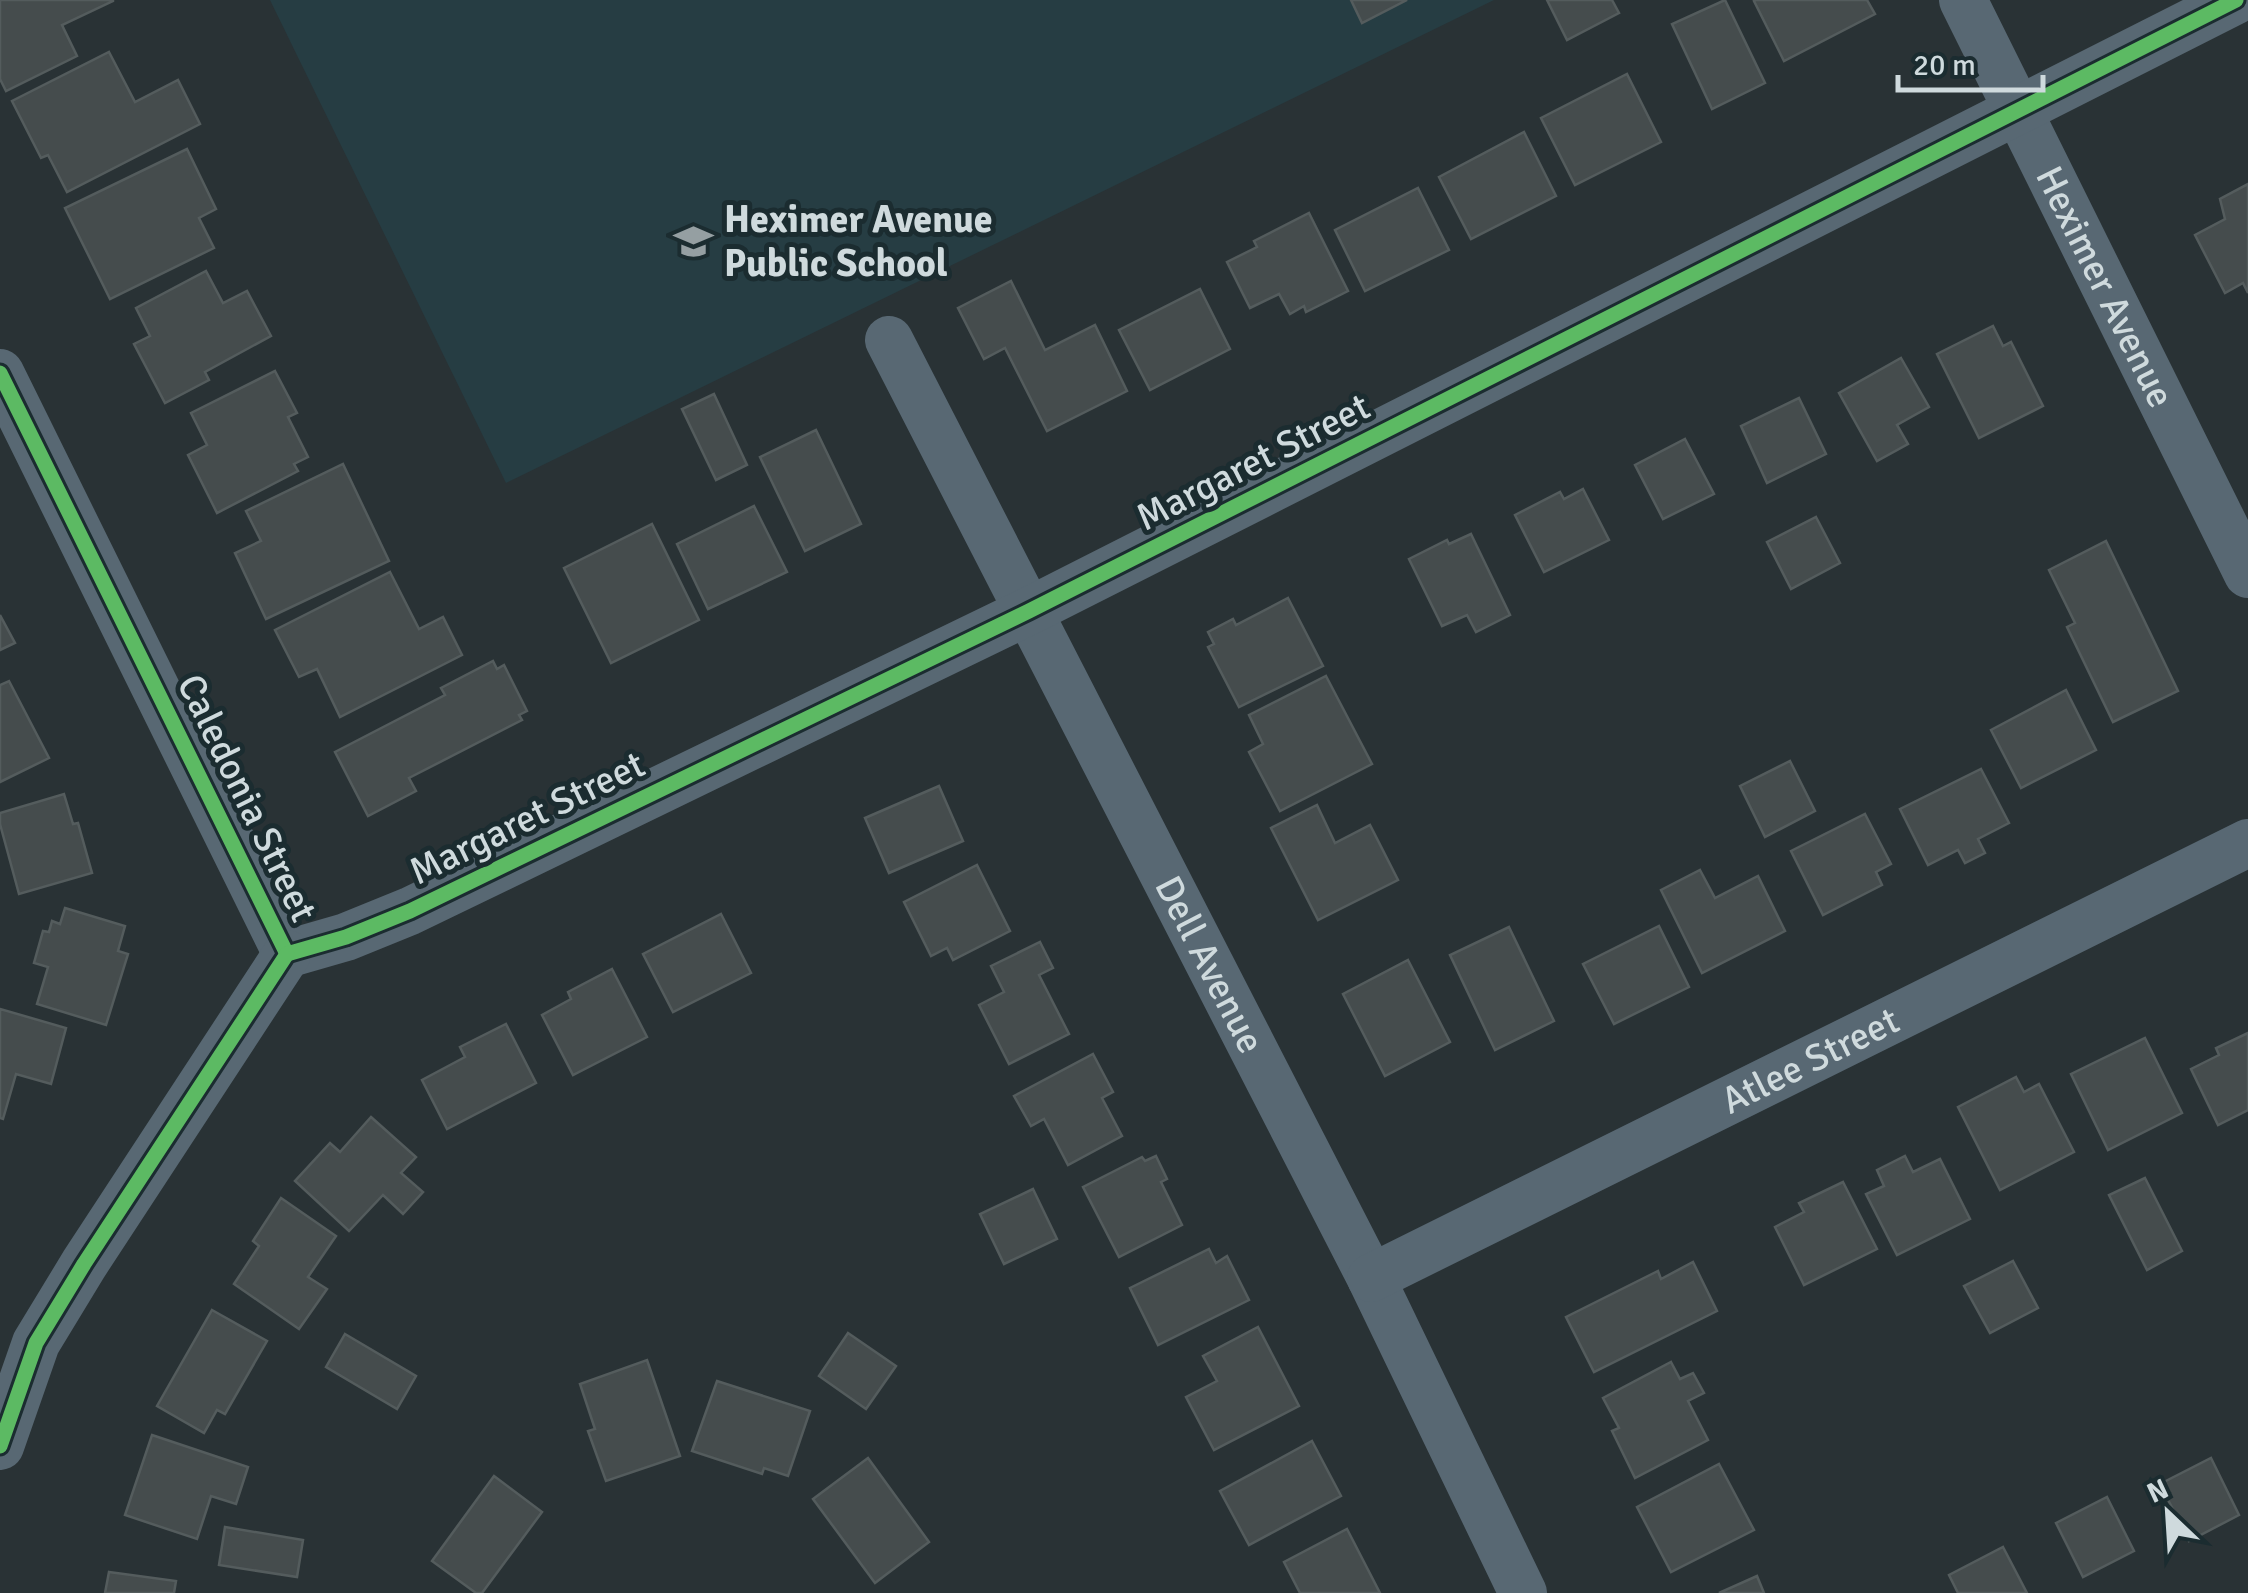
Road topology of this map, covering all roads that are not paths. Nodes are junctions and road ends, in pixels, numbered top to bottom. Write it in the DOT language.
graph roads {
  1 [pos="1963,0"];
  2 [pos="2236,0"];
  3 [pos="2019,111"];
  4 [pos="889,340"];
  5 [pos="0,373"];
  6 [pos="2248,574"];
  7 [pos="1029,611"];
  8 [pos="2248,843"];
  9 [pos="288,954"];
  10 [pos="1371,1278"];
  11 [pos="18,1337"];
  12 [pos="0,1446"];
  13 [pos="1523,1593"];
  1 -- 3 [label="street, Heximer Avenue"];
  2 -- 3 [label="street, Margaret Street"];
  3 -- 6 [label="street, Heximer Avenue"];
  3 -- 7 [label="street, Margaret Street"];
  4 -- 7 [label="street, Dell Avenue"];
  5 -- 9 [label="street, Caledonia Street"];
  7 -- 9 [label="street, Margaret Street"];
  7 -- 10 [label="street, Dell Avenue"];
  8 -- 10 [label="street, Atlee Street"];
  9 -- 11 [label="street, Caledonia Street"];
  10 -- 13 [label="street, Dell Avenue"];
  11 -- 12 [label="street, Caledonia Street"];
}
